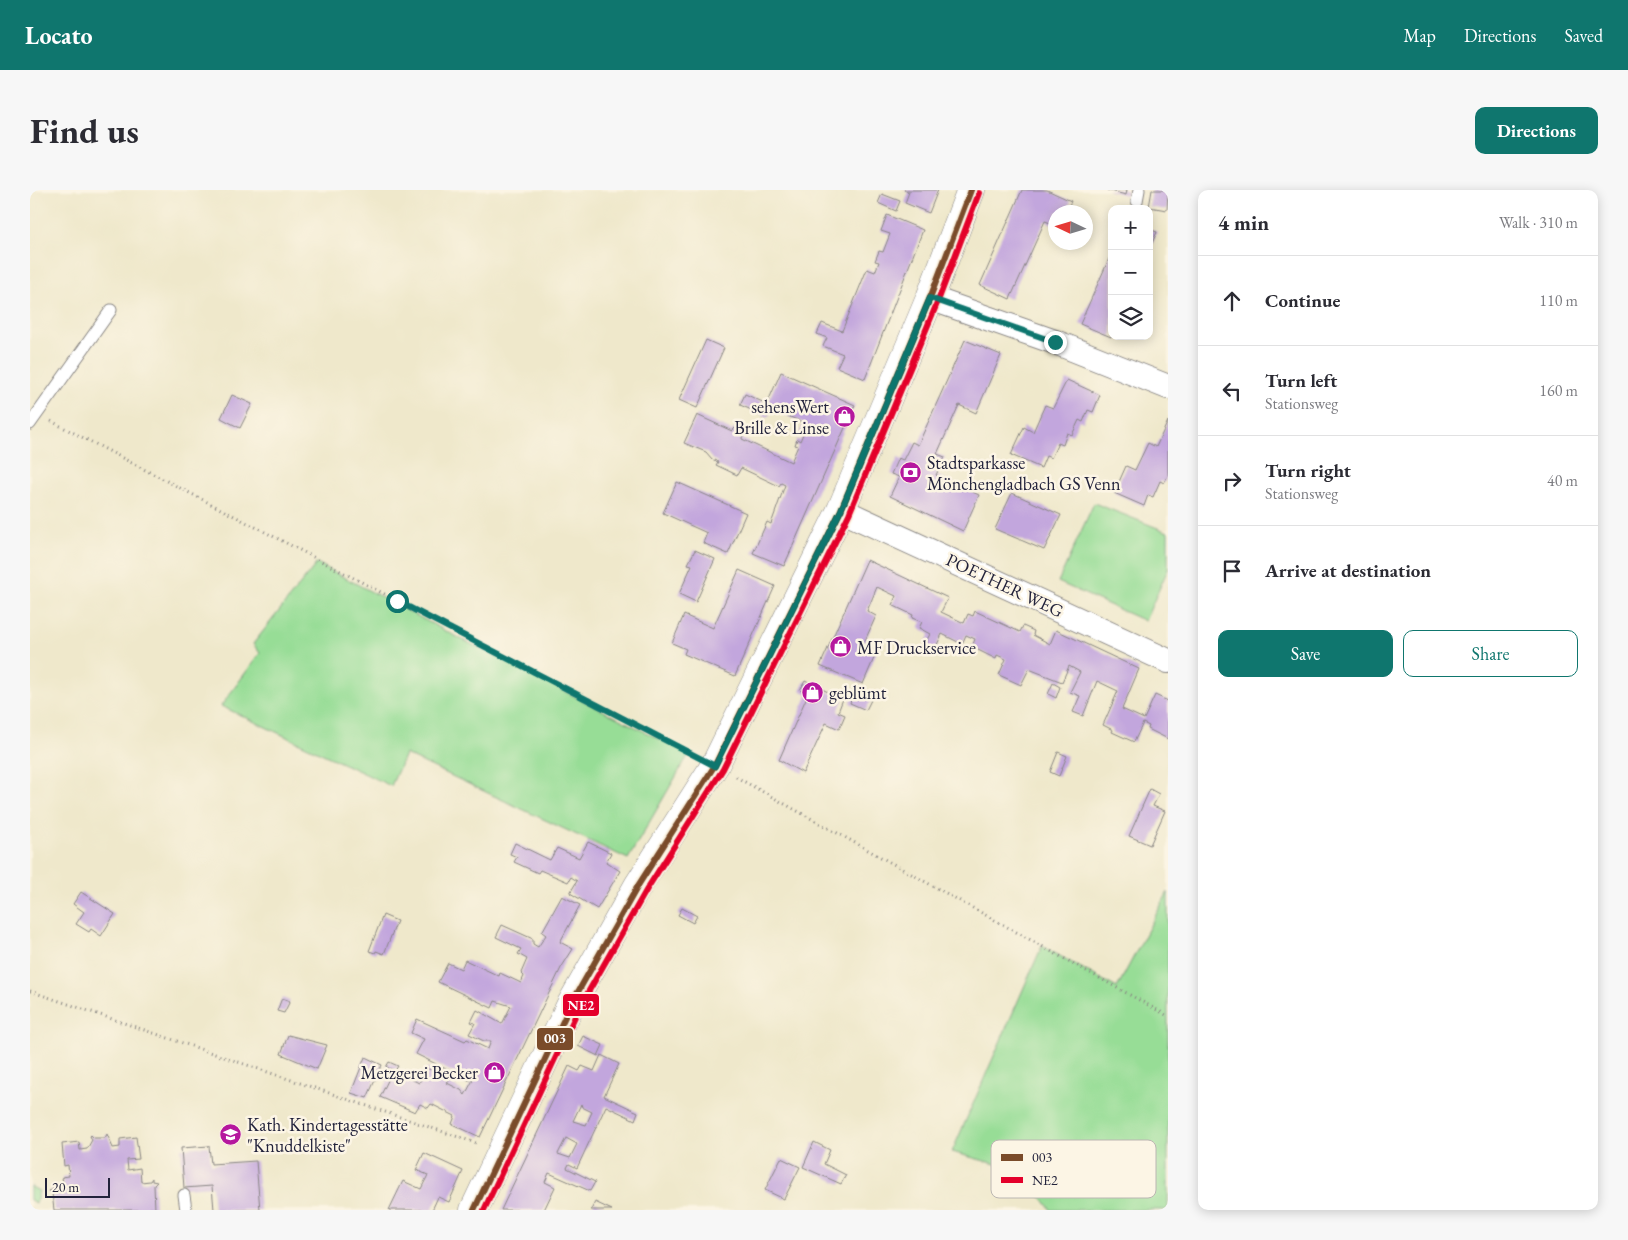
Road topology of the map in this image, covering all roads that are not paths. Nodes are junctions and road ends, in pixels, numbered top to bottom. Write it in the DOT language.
graph roads {
  1 [pos="971,190"];
  2 [pos="930,298"];
  3 [pos="111,310"];
  4 [pos="1168,387"];
  5 [pos="33,419"];
  6 [pos="841,510"];
  7 [pos="1168,661"];
  8 [pos="184,1195"];
  9 [pos="186,1210"];
  10 [pos="474,1210"];
  1 -- 2 [label="street"];
  2 -- 4 [label="street"];
  2 -- 6 [label="street"];
  3 -- 5 [label="lane"];
  6 -- 7 [label="street, POETHER WEG"];
  6 -- 10 [label="street"];
  8 -- 9 [label="lane"];
}
